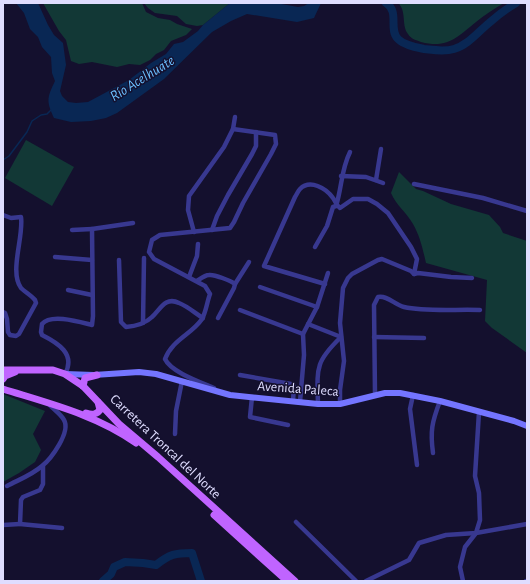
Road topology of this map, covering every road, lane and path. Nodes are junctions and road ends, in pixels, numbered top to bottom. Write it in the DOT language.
graph roads {
  1 [pos="235,117"];
  2 [pos="233,129"];
  3 [pos="256,132"];
  4 [pos="381,149"];
  5 [pos="350,152"];
  6 [pos="342,176"];
  7 [pos="376,180"];
  8 [pos="383,183"];
  9 [pos="414,184"];
  10 [pos="336,206"];
  11 [pos="527,211"];
  12 [pos="3,215"];
  13 [pos="133,223"];
  14 [pos="92,229"];
  15 [pos="72,230"];
  16 [pos="212,230"];
  17 [pos="194,232"];
  18 [pos="198,244"];
  19 [pos="315,247"];
  20 [pos="55,257"];
  21 [pos="144,258"];
  22 [pos="92,260"];
  23 [pos="119,260"];
  24 [pos="249,262"];
  25 [pos="328,272"];
  26 [pos="414,274"];
  27 [pos="189,277"];
  28 [pos="472,278"];
  29 [pos="197,281"];
  30 [pos="235,284"];
  31 [pos="325,284"];
  32 [pos="260,287"];
  33 [pos="68,290"];
  34 [pos="92,295"];
  35 [pos="317,306"];
  36 [pos="240,310"];
  37 [pos="480,310"];
  38 [pos="3,312"];
  39 [pos="203,318"];
  40 [pos="218,318"];
  41 [pos="143,323"];
  42 [pos="308,324"];
  43 [pos="303,334"];
  44 [pos="341,337"];
  45 [pos="374,337"];
  46 [pos="424,338"];
  47 [pos="3,370"];
  48 [pos="21,370"];
  49 [pos="65,374"];
  50 [pos="97,375"];
  51 [pos="240,375"];
  52 [pos="3,381"];
  53 [pos="182,381"];
  54 [pos="83,386"];
  55 [pos="3,389"];
  56 [pos="230,395"];
  57 [pos="375,395"];
  58 [pos="413,395"];
  59 [pos="24,396"];
  60 [pos="252,397"];
  61 [pos="34,399"];
  62 [pos="97,400"];
  63 [pos="297,401"];
  64 [pos="440,401"];
  65 [pos="48,403"];
  66 [pos="318,404"];
  67 [pos="340,404"];
  68 [pos="479,412"];
  69 [pos="288,425"];
  70 [pos="527,426"];
  71 [pos="175,434"];
  72 [pos="433,453"];
  73 [pos="417,465"];
  74 [pos="42,466"];
  75 [pos="7,486"];
  76 [pos="296,522"];
  77 [pos="20,524"];
  78 [pos="527,524"];
  79 [pos="3,525"];
  80 [pos="62,528"];
  81 [pos="476,533"];
  82 [pos="286,581"];
  83 [pos="295,581"];
  84 [pos="356,581"];
  85 [pos="366,581"];
  86 [pos="463,581"];
  1 -- 2 [label="street"];
  2 -- 3 [label="street"];
  2 -- 17 [label="street"];
  3 -- 16 [label="street"];
  3 -- 16 [label="street"];
  4 -- 7 [label="street"];
  5 -- 6 [label="street"];
  6 -- 7 [label="street"];
  6 -- 10 [label="street"];
  7 -- 8 [label="street"];
  9 -- 11 [label="street"];
  10 -- 19 [label="street"];
  10 -- 26 [label="street"];
  10 -- 31 [label="street"];
  12 -- 38 [label="street"];
  13 -- 14 [label="street"];
  14 -- 15 [label="street"];
  14 -- 22 [label="street"];
  16 -- 17 [label="street"];
  17 -- 27 [label="street"];
  18 -- 27 [label="street"];
  20 -- 22 [label="street"];
  21 -- 41 [label="street"];
  22 -- 34 [label="street"];
  23 -- 41 [label="street"];
  24 -- 30 [label="street"];
  25 -- 31 [label="street"];
  26 -- 28 [label="street"];
  26 -- 44 [label="street"];
  27 -- 29 [label="street"];
  29 -- 30 [label="street"];
  29 -- 39 [label="street"];
  30 -- 40 [label="street"];
  31 -- 35 [label="street"];
  32 -- 35 [label="street"];
  33 -- 34 [label="street"];
  34 -- 49 [label="street"];
  35 -- 42 [label="street"];
  36 -- 43 [label="street"];
  37 -- 45 [label="street"];
  39 -- 41 [label="street"];
  39 -- 56 [label="street"];
  42 -- 43 [label="street"];
  42 -- 44 [label="street"];
  43 -- 63 [label="street"];
  44 -- 66 [label="street"];
  44 -- 67 [label="street"];
  45 -- 46 [label="street"];
  45 -- 57 [label="street"];
  47 -- 48 [label="main road, Carretera Troncal del Norte"];
  48 -- 49 [label="main road, Carretera Troncal del Norte"];
  48 -- 52 [label="main road"];
  49 -- 50 [label="main road, Avenida Paleca"];
  49 -- 54 [label="main road, Carretera Troncal del Norte"];
  50 -- 53 [label="main road, Avenida Paleca"];
  50 -- 54 [label="main road"];
  51 -- 63 [label="street"];
  52 -- 59 [label="main road"];
  53 -- 56 [label="main road, Avenida Paleca"];
  53 -- 71 [label="street"];
  54 -- 62 [label="main road, Carretera Troncal del Norte"];
  55 -- 59 [label="main road, Carretera Troncal del Norte"];
  56 -- 60 [label="main road, Avenida Paleca"];
  57 -- 58 [label="main road, Avenida Paleca"];
  57 -- 67 [label="main road, Avenida Paleca"];
  58 -- 64 [label="main road, Avenida Paleca"];
  58 -- 73 [label="street"];
  59 -- 61 [label="main road, Carretera Troncal del Norte"];
  60 -- 63 [label="main road, Avenida Paleca"];
  60 -- 69 [label="street"];
  61 -- 62 [label="main road"];
  61 -- 65 [label="main road, Carretera Troncal del Norte"];
  62 -- 83 [label="main road, Carretera Troncal del Norte"];
  63 -- 66 [label="main road, Avenida Paleca"];
  64 -- 68 [label="main road, Avenida Paleca"];
  64 -- 72 [label="street"];
  65 -- 74 [label="street"];
  65 -- 82 [label="main road, Carretera Troncal del Norte"];
  66 -- 67 [label="main road, Avenida Paleca"];
  68 -- 70 [label="main road, Avenida Paleca"];
  68 -- 81 [label="street"];
  74 -- 75 [label="street"];
  74 -- 77 [label="street"];
  76 -- 84 [label="street"];
  77 -- 79 [label="street"];
  77 -- 80 [label="street"];
  78 -- 81 [label="street"];
  81 -- 85 [label="street"];
  81 -- 86 [label="street"];
}
